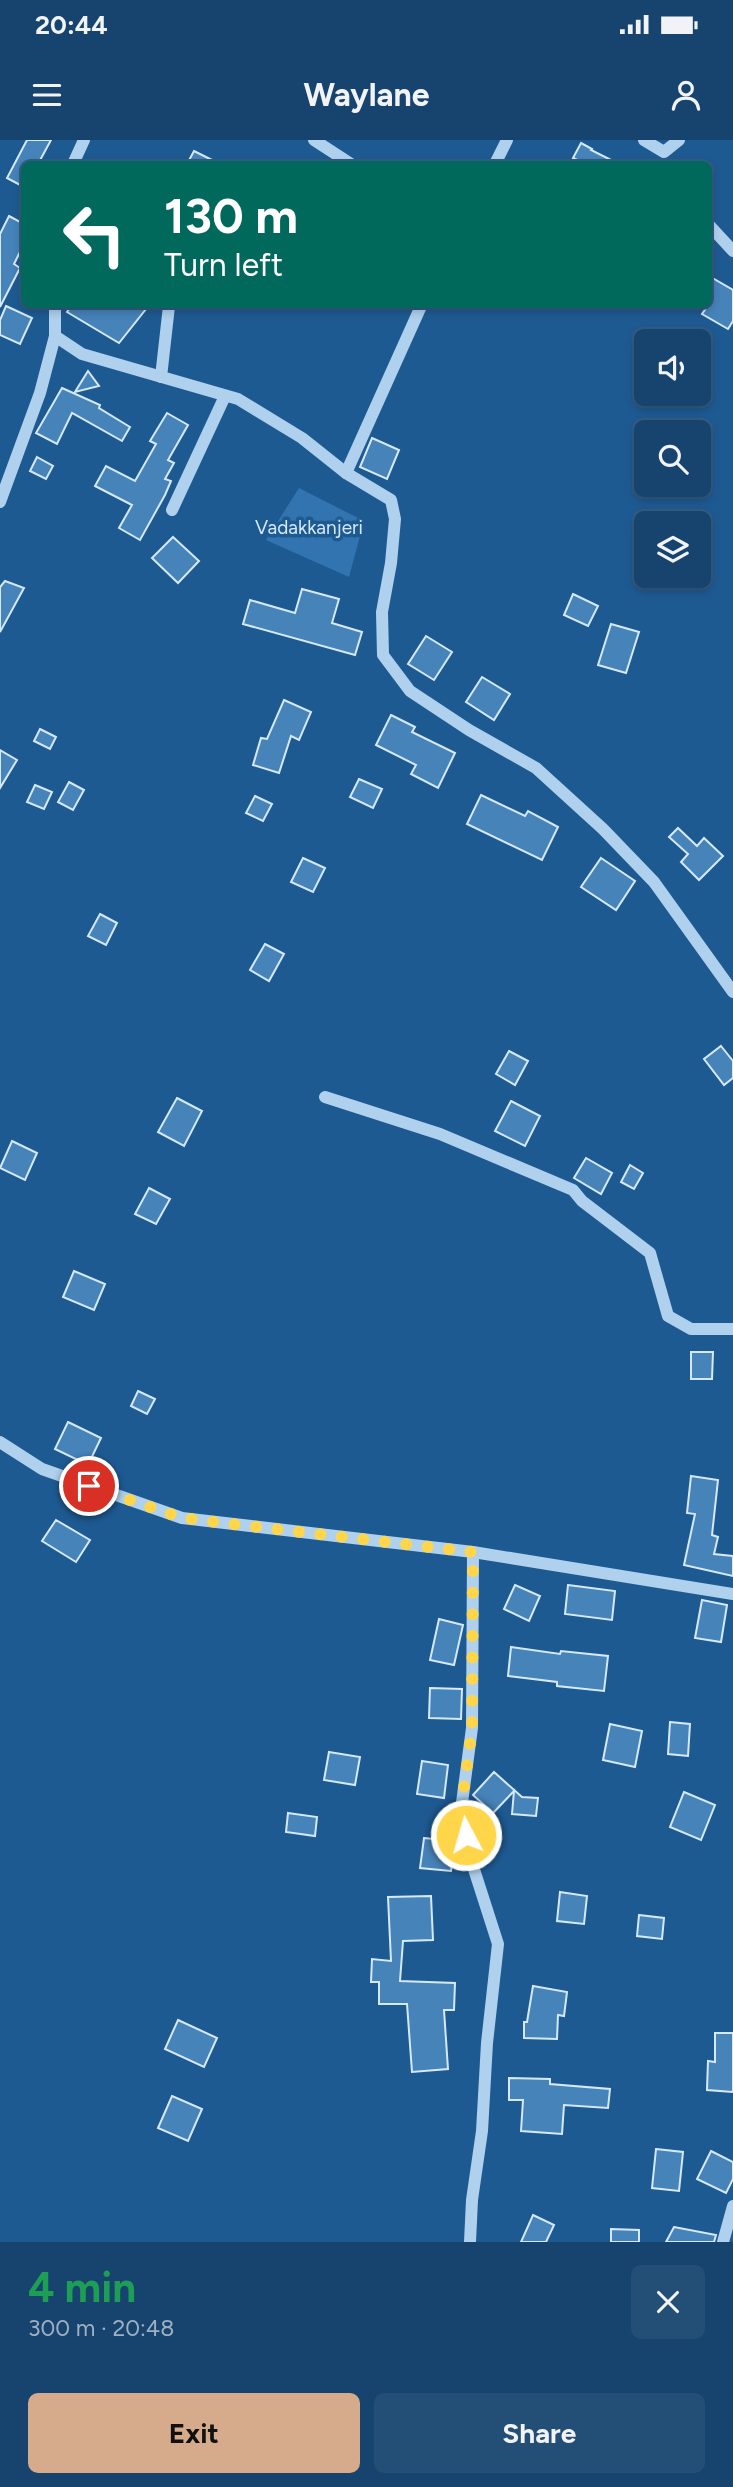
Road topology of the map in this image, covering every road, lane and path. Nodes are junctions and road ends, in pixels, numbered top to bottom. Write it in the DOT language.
graph roads {
  1 [pos="84,140"];
  2 [pos="314,140"];
  3 [pos="507,140"];
  4 [pos="644,140"];
  5 [pos="679,140"];
  6 [pos="667,158"];
  7 [pos="75,161"];
  8 [pos="346,161"];
  9 [pos="496,161"];
  10 [pos="712,228"];
  11 [pos="733,251"];
  12 [pos="55,308"];
  13 [pos="169,308"];
  14 [pos="420,308"];
  15 [pos="55,337"];
  16 [pos="161,377"];
  17 [pos="225,396"];
  18 [pos="346,473"];
  19 [pos="0,502"];
  20 [pos="173,510"];
  21 [pos="733,992"];
  22 [pos="324,1097"];
  23 [pos="733,1329"];
  24 [pos="0,1442"];
  25 [pos="473,1552"];
  26 [pos="733,1594"];
  27 [pos="733,2206"];
  28 [pos="470,2242"];
  29 [pos="723,2242"];
  1 -- 7 [label="street"];
  2 -- 8 [label="street"];
  3 -- 9 [label="street"];
  4 -- 6 [label="street"];
  5 -- 6 [label="street"];
  10 -- 11 [label="street"];
  12 -- 15 [label="street"];
  13 -- 16 [label="street"];
  14 -- 18 [label="street"];
  15 -- 16 [label="street"];
  15 -- 19 [label="street"];
  16 -- 17 [label="street"];
  17 -- 18 [label="street"];
  17 -- 20 [label="street"];
  18 -- 21 [label="street"];
  22 -- 23 [label="street"];
  24 -- 25 [label="street"];
  25 -- 26 [label="street"];
  25 -- 28 [label="street"];
  27 -- 29 [label="street"];
}
